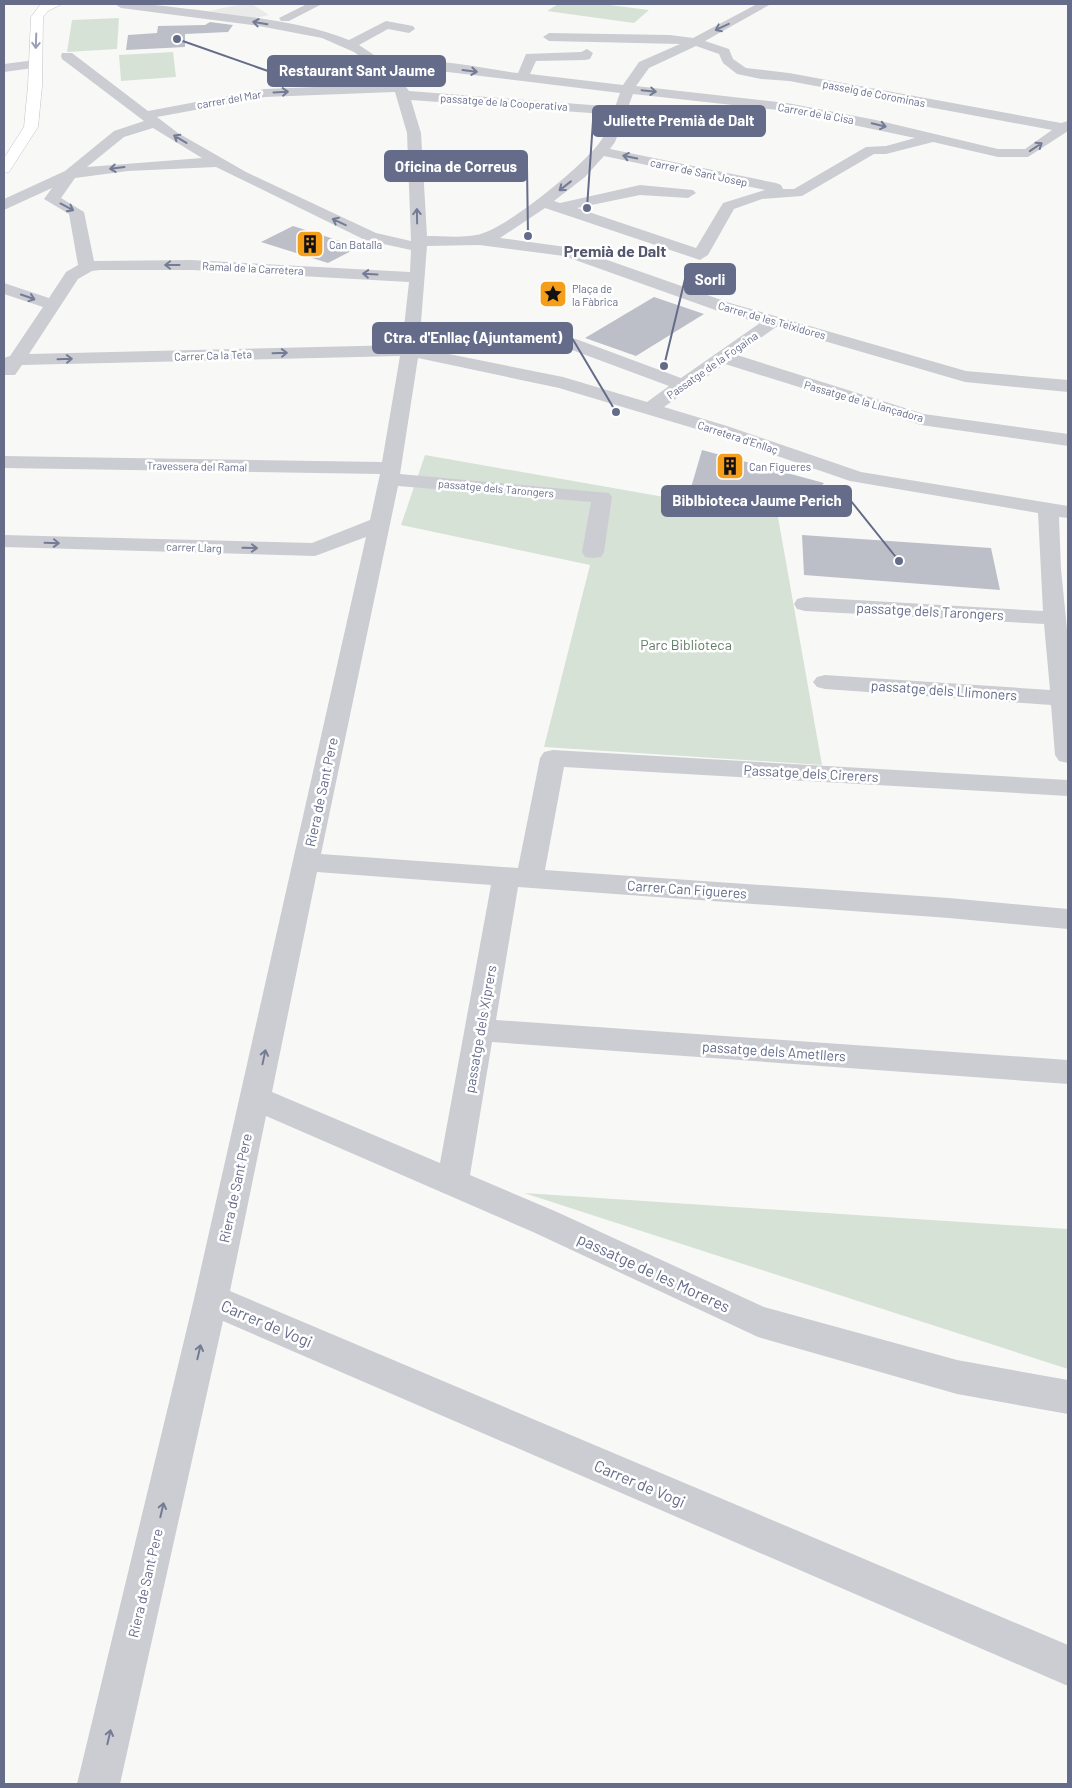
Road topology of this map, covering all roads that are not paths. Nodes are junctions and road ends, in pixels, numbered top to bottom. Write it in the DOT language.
graph roads {
  1 [pos="56,4"];
  2 [pos="121,4"];
  3 [pos="316,4"];
  4 [pos="765,4"];
  5 [pos="271,10"];
  6 [pos="285,18"];
  7 [pos="409,29"];
  8 [pos="308,32"];
  9 [pos="549,37"];
  10 [pos="696,42"];
  11 [pos="349,45"];
  12 [pos="588,53"];
  13 [pos="67,56"];
  14 [pos="35,64"];
  15 [pos="4,68"];
  16 [pos="387,70"];
  17 [pos="522,78"];
  18 [pos="628,89"];
  19 [pos="402,91"];
  20 [pos="604,110"];
  21 [pos="152,119"];
  22 [pos="1066,127"];
  23 [pos="932,138"];
  24 [pos="601,151"];
  25 [pos="218,162"];
  26 [pos="4,170"];
  27 [pos="70,174"];
  28 [pos="797,192"];
  29 [pos="688,193"];
  30 [pos="543,202"];
  31 [pos="4,206"];
  32 [pos="559,207"];
  33 [pos="479,240"];
  34 [pos="419,244"];
  35 [pos="87,267"];
  36 [pos="418,277"];
  37 [pos="4,288"];
  38 [pos="52,305"];
  39 [pos="775,320"];
  40 [pos="570,344"];
  41 [pos="410,351"];
  42 [pos="723,357"];
  43 [pos="10,362"];
  44 [pos="632,366"];
  45 [pos="4,382"];
  46 [pos="683,385"];
  47 [pos="1068,386"];
  48 [pos="590,391"];
  49 [pos="649,409"];
  50 [pos="1068,440"];
  51 [pos="4,462"];
  52 [pos="390,473"];
  53 [pos="1058,510"];
  54 [pos="379,524"];
  55 [pos="4,541"];
  56 [pos="593,552"];
  57 [pos="805,604"];
  58 [pos="1055,618"];
  59 [pos="825,682"];
  60 [pos="1063,698"];
  61 [pos="1068,754"];
  62 [pos="1068,788"];
  63 [pos="306,862"];
  64 [pos="518,877"];
  65 [pos="1068,919"];
  66 [pos="480,1030"];
  67 [pos="1068,1072"];
  68 [pos="255,1098"];
  69 [pos="453,1182"];
  70 [pos="211,1299"];
  71 [pos="1068,1397"];
  72 [pos="1068,1666"];
  73 [pos="98,1784"];
  1 -- 14 [label="street, one-way"];
  8 -- 2 [label="street, Riera de Sant Pere, one-way"];
  3 -- 6 [label="street"];
  4 -- 10 [label="street, one-way"];
  5 -- 6 [label="street"];
  6 -- 8 [label="street"];
  7 -- 11 [label="street"];
  8 -- 11 [label="street, Riera de Sant Pere"];
  9 -- 10 [label="street, passeig de Corominas"];
  10 -- 18 [label="street"];
  10 -- 22 [label="street, passeig de Corominas"];
  11 -- 16 [label="street, Riera de Sant Pere"];
  12 -- 17 [label="street"];
  13 -- 21 [label="street"];
  14 -- 15 [label="street"];
  14 -- 26 [label="street"];
  16 -- 17 [label="street, Carrer de la Cisa, one-way"];
  16 -- 19 [label="street, Riera de Sant Pere"];
  17 -- 18 [label="street, Carrer de la Cisa"];
  18 -- 23 [label="street, Carrer de la Cisa, one-way"];
  18 -- 24 [label="street"];
  19 -- 20 [label="street, passatge de la Cooperativa"];
  21 -- 19 [label="street, carrer del Mar, one-way"];
  34 -- 19 [label="street, Riera de Sant Pere, one-way"];
  25 -- 21 [label="street, one-way"];
  21 -- 27 [label="street, carrer del Mar"];
  23 -- 22 [label="street, Carrer de la Cisa, one-way"];
  23 -- 28 [label="street, carrer de Sant Josep"];
  28 -- 24 [label="street, carrer de Sant Josep, one-way"];
  24 -- 30 [label="street, one-way"];
  25 -- 27 [label="street, one-way"];
  34 -- 25 [label="street, one-way"];
  27 -- 31 [label="street"];
  27 -- 35 [label="street, one-way"];
  28 -- 32 [label="street, carrer de Sant Josep"];
  29 -- 32 [label="street"];
  30 -- 32 [label="street"];
  30 -- 33 [label="street"];
  33 -- 34 [label="street"];
  33 -- 39 [label="street, Carrer de les Teixidores"];
  34 -- 36 [label="street, Riera de Sant Pere"];
  36 -- 35 [label="street, Ramal de la Carretera, one-way"];
  35 -- 38 [label="street"];
  36 -- 41 [label="street, Riera de Sant Pere"];
  37 -- 38 [label="street, one-way"];
  38 -- 43 [label="street"];
  39 -- 42 [label="street, Passatge de la Fogaina"];
  39 -- 47 [label="street, Carrer de les Teixidores"];
  40 -- 44 [label="street"];
  43 -- 41 [label="street, Carrer Ca la Teta, one-way"];
  41 -- 48 [label="street, Carretera d'Enllaç"];
  41 -- 52 [label="street, Riera de Sant Pere"];
  42 -- 46 [label="street, Passatge de la Fogaina"];
  42 -- 50 [label="street, Passatge de la Llançadora"];
  43 -- 45 [label="street"];
  44 -- 46 [label="street"];
  44 -- 48 [label="street"];
  46 -- 49 [label="street, Passatge de la Fogaina"];
  48 -- 49 [label="street, Carretera d'Enllaç"];
  49 -- 53 [label="street, Carretera d'Enllaç"];
  51 -- 52 [label="street, Travessera del Ramal"];
  52 -- 54 [label="street, Riera de Sant Pere"];
  52 -- 56 [label="street, passatge dels Tarongers"];
  53 -- 58 [label="street"];
  55 -- 54 [label="street, carrer Llarg, one-way"];
  54 -- 63 [label="street, Riera de Sant Pere"];
  57 -- 58 [label="street, passatge dels Tarongers"];
  58 -- 60 [label="street"];
  59 -- 60 [label="street, passatge dels Llimoners"];
  60 -- 61 [label="street"];
  62 -- 64 [label="street, Passatge dels Cirerers"];
  63 -- 64 [label="street, Carrer Can Figueres"];
  68 -- 63 [label="street, Riera de Sant Pere, one-way"];
  64 -- 65 [label="street, Carrer Can Figueres"];
  64 -- 66 [label="street, passatge dels Xiprers"];
  66 -- 67 [label="street, passatge dels Ametllers"];
  66 -- 69 [label="street, passatge dels Xiprers"];
  68 -- 69 [label="street, passatge de les Moreres"];
  68 -- 70 [label="street, Riera de Sant Pere"];
  69 -- 71 [label="street, passatge de les Moreres"];
  70 -- 72 [label="street, Carrer de Vogi"];
  73 -- 70 [label="street, Riera de Sant Pere, one-way"];
}
